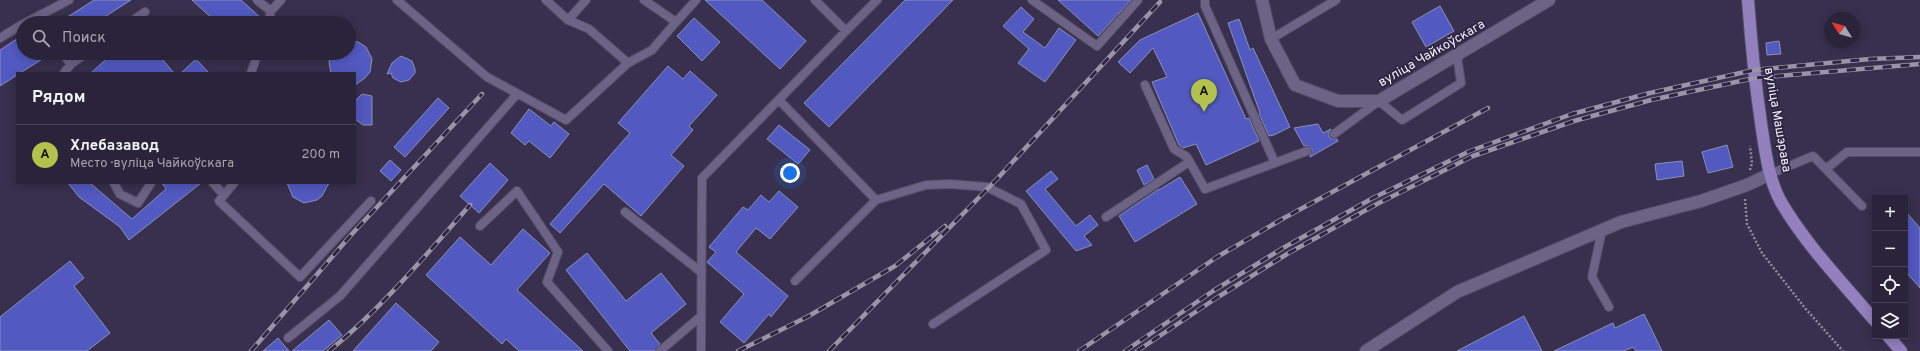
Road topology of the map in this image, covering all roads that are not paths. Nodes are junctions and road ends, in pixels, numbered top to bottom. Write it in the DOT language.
graph roads {
  1 [pos="69,0"];
  2 [pos="257,0"];
  3 [pos="281,0"];
  4 [pos="397,0"];
  5 [pos="546,0"];
  6 [pos="586,0"];
  7 [pos="644,0"];
  8 [pos="696,0"];
  9 [pos="815,0"];
  10 [pos="877,0"];
  11 [pos="1032,0"];
  12 [pos="1138,0"];
  13 [pos="1205,0"];
  14 [pos="1262,0"];
  15 [pos="1336,0"];
  16 [pos="1748,0"];
  17 [pos="1547,1"];
  18 [pos="271,11"];
  19 [pos="144,12"];
  20 [pos="43,16"];
  21 [pos="139,16"];
  22 [pos="270,16"];
  23 [pos="568,20"];
  24 [pos="676,22"];
  25 [pos="16,29"];
  26 [pos="846,32"];
  27 [pos="0,38"];
  28 [pos="1272,38"];
  29 [pos="1456,56"];
  30 [pos="68,60"];
  31 [pos="77,60"];
  32 [pos="256,60"];
  33 [pos="628,63"];
  34 [pos="71,64"];
  35 [pos="65,72"];
  36 [pos="251,72"];
  37 [pos="1145,84"];
  38 [pos="517,94"];
  39 [pos="779,100"];
  40 [pos="1379,101"];
  41 [pos="1334,134"];
  42 [pos="1306,151"];
  43 [pos="1920,152"];
  44 [pos="1189,162"];
  45 [pos="1275,163"];
  46 [pos="1826,169"];
  47 [pos="1770,174"];
  48 [pos="115,184"];
  49 [pos="150,184"];
  50 [pos="214,184"];
  51 [pos="233,184"];
  52 [pos="224,195"];
  53 [pos="876,200"];
  54 [pos="371,201"];
  55 [pos="1862,206"];
  56 [pos="625,212"];
  57 [pos="1106,217"];
  58 [pos="480,226"];
  59 [pos="1602,230"];
  60 [pos="701,272"];
  61 [pos="795,281"];
  62 [pos="1609,307"];
  63 [pos="701,316"];
  64 [pos="1872,317"];
  65 [pos="934,324"];
  66 [pos="288,338"];
  67 [pos="1891,339"];
  68 [pos="608,351"];
  69 [pos="660,351"];
  70 [pos="701,351"];
  71 [pos="1366,351"];
  72 [pos="1901,351"];
  1 -- 20 [label="lane"];
  2 -- 18 [label="lane"];
  3 -- 18 [label="lane"];
  4 -- 38 [label="lane"];
  5 -- 23 [label="lane"];
  6 -- 23 [label="lane"];
  7 -- 24 [label="lane"];
  8 -- 24 [label="lane"];
  9 -- 26 [label="lane"];
  10 -- 26 [label="lane"];
  11 -- 12 [label="lane"];
  13 -- 45 [label="lane"];
  14 -- 28 [label="street, вуліца Чайкоўскага"];
  15 -- 28 [label="lane"];
  16 -- 47 [label="main road, вуліца Машэрава"];
  17 -- 29 [label="street, вуліца Чайкоўскага"];
  18 -- 22 [label="lane"];
  19 -- 21 [label="lane"];
  23 -- 33 [label="lane"];
  24 -- 33 [label="lane"];
  25 -- 27 [label="lane"];
  26 -- 39 [label="lane"];
  28 -- 40 [label="street, вуліца Чайкоўскага"];
  29 -- 40 [label="street, вуліца Чайкоўскага"];
  29 -- 40 [label="lane"];
  30 -- 34 [label="lane"];
  31 -- 34 [label="lane"];
  32 -- 36 [label="lane"];
  33 -- 38 [label="lane"];
  34 -- 35 [label="lane"];
  37 -- 44 [label="lane"];
  38 -- 66 [label="lane"];
  39 -- 53 [label="lane"];
  39 -- 60 [label="lane"];
  40 -- 41 [label="lane"];
  42 -- 45 [label="lane"];
  43 -- 46 [label="lane"];
  44 -- 45 [label="lane"];
  44 -- 57 [label="lane"];
  46 -- 47 [label="lane"];
  46 -- 55 [label="lane"];
  47 -- 59 [label="street"];
  47 -- 64 [label="main road, вуліца Машэрава"];
  48 -- 49 [label="lane"];
  50 -- 52 [label="lane"];
  51 -- 52 [label="lane"];
  52 -- 54 [label="lane"];
  53 -- 61 [label="lane"];
  53 -- 65 [label="lane"];
  56 -- 60 [label="lane"];
  58 -- 68 [label="lane"];
  59 -- 62 [label="lane"];
  59 -- 71 [label="street"];
  60 -- 63 [label="lane"];
  63 -- 69 [label="lane"];
  63 -- 70 [label="lane"];
  67 -- 72 [label="main road"];
}
